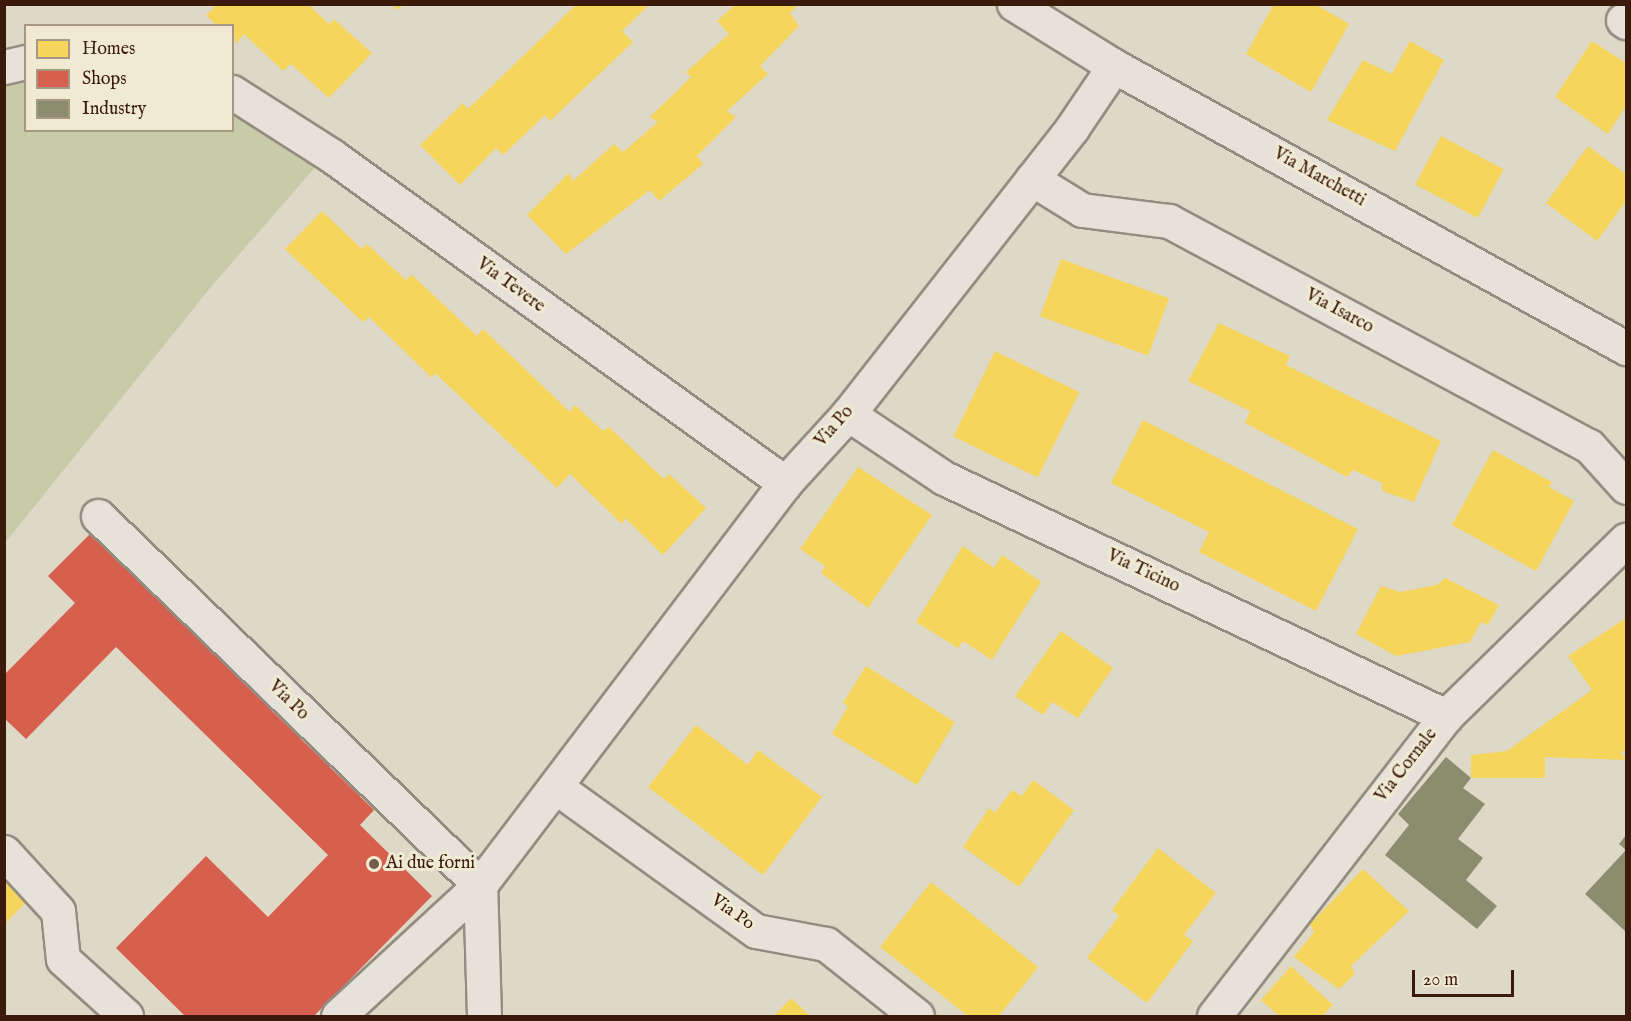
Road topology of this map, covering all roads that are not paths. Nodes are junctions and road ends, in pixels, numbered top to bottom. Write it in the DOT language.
graph roads {
  1 [pos="1014,4"];
  2 [pos="24,62"];
  3 [pos="1114,66"];
  4 [pos="4,67"];
  5 [pos="234,93"];
  6 [pos="1032,179"];
  7 [pos="1626,348"];
  8 [pos="848,414"];
  9 [pos="785,483"];
  10 [pos="1626,487"];
  11 [pos="98,516"];
  12 [pos="1626,540"];
  13 [pos="1446,716"];
  14 [pos="556,787"];
  15 [pos="4,852"];
  16 [pos="480,885"];
  17 [pos="126,1017"];
  18 [pos="339,1017"];
  19 [pos="484,1017"];
  20 [pos="917,1017"];
  21 [pos="1214,1017"];
  1 -- 3 [label="street, Via Marchetti"];
  2 -- 4 [label="street"];
  3 -- 6 [label="street, Via Po"];
  3 -- 7 [label="street, Via Marchetti"];
  5 -- 9 [label="street, Via Tevere"];
  6 -- 8 [label="street, Via Po"];
  6 -- 10 [label="street, Via Isarco"];
  8 -- 9 [label="street, Via Po"];
  8 -- 13 [label="street, Via Ticino"];
  9 -- 14 [label="street, Via Po"];
  11 -- 16 [label="street, Via Po"];
  12 -- 13 [label="street, Via Cornale"];
  13 -- 21 [label="street, Via Cornale"];
  14 -- 16 [label="street, Via Po"];
  14 -- 20 [label="street, Via Po"];
  15 -- 17 [label="street"];
  16 -- 18 [label="street, Via Po"];
  16 -- 19 [label="street"];
}
